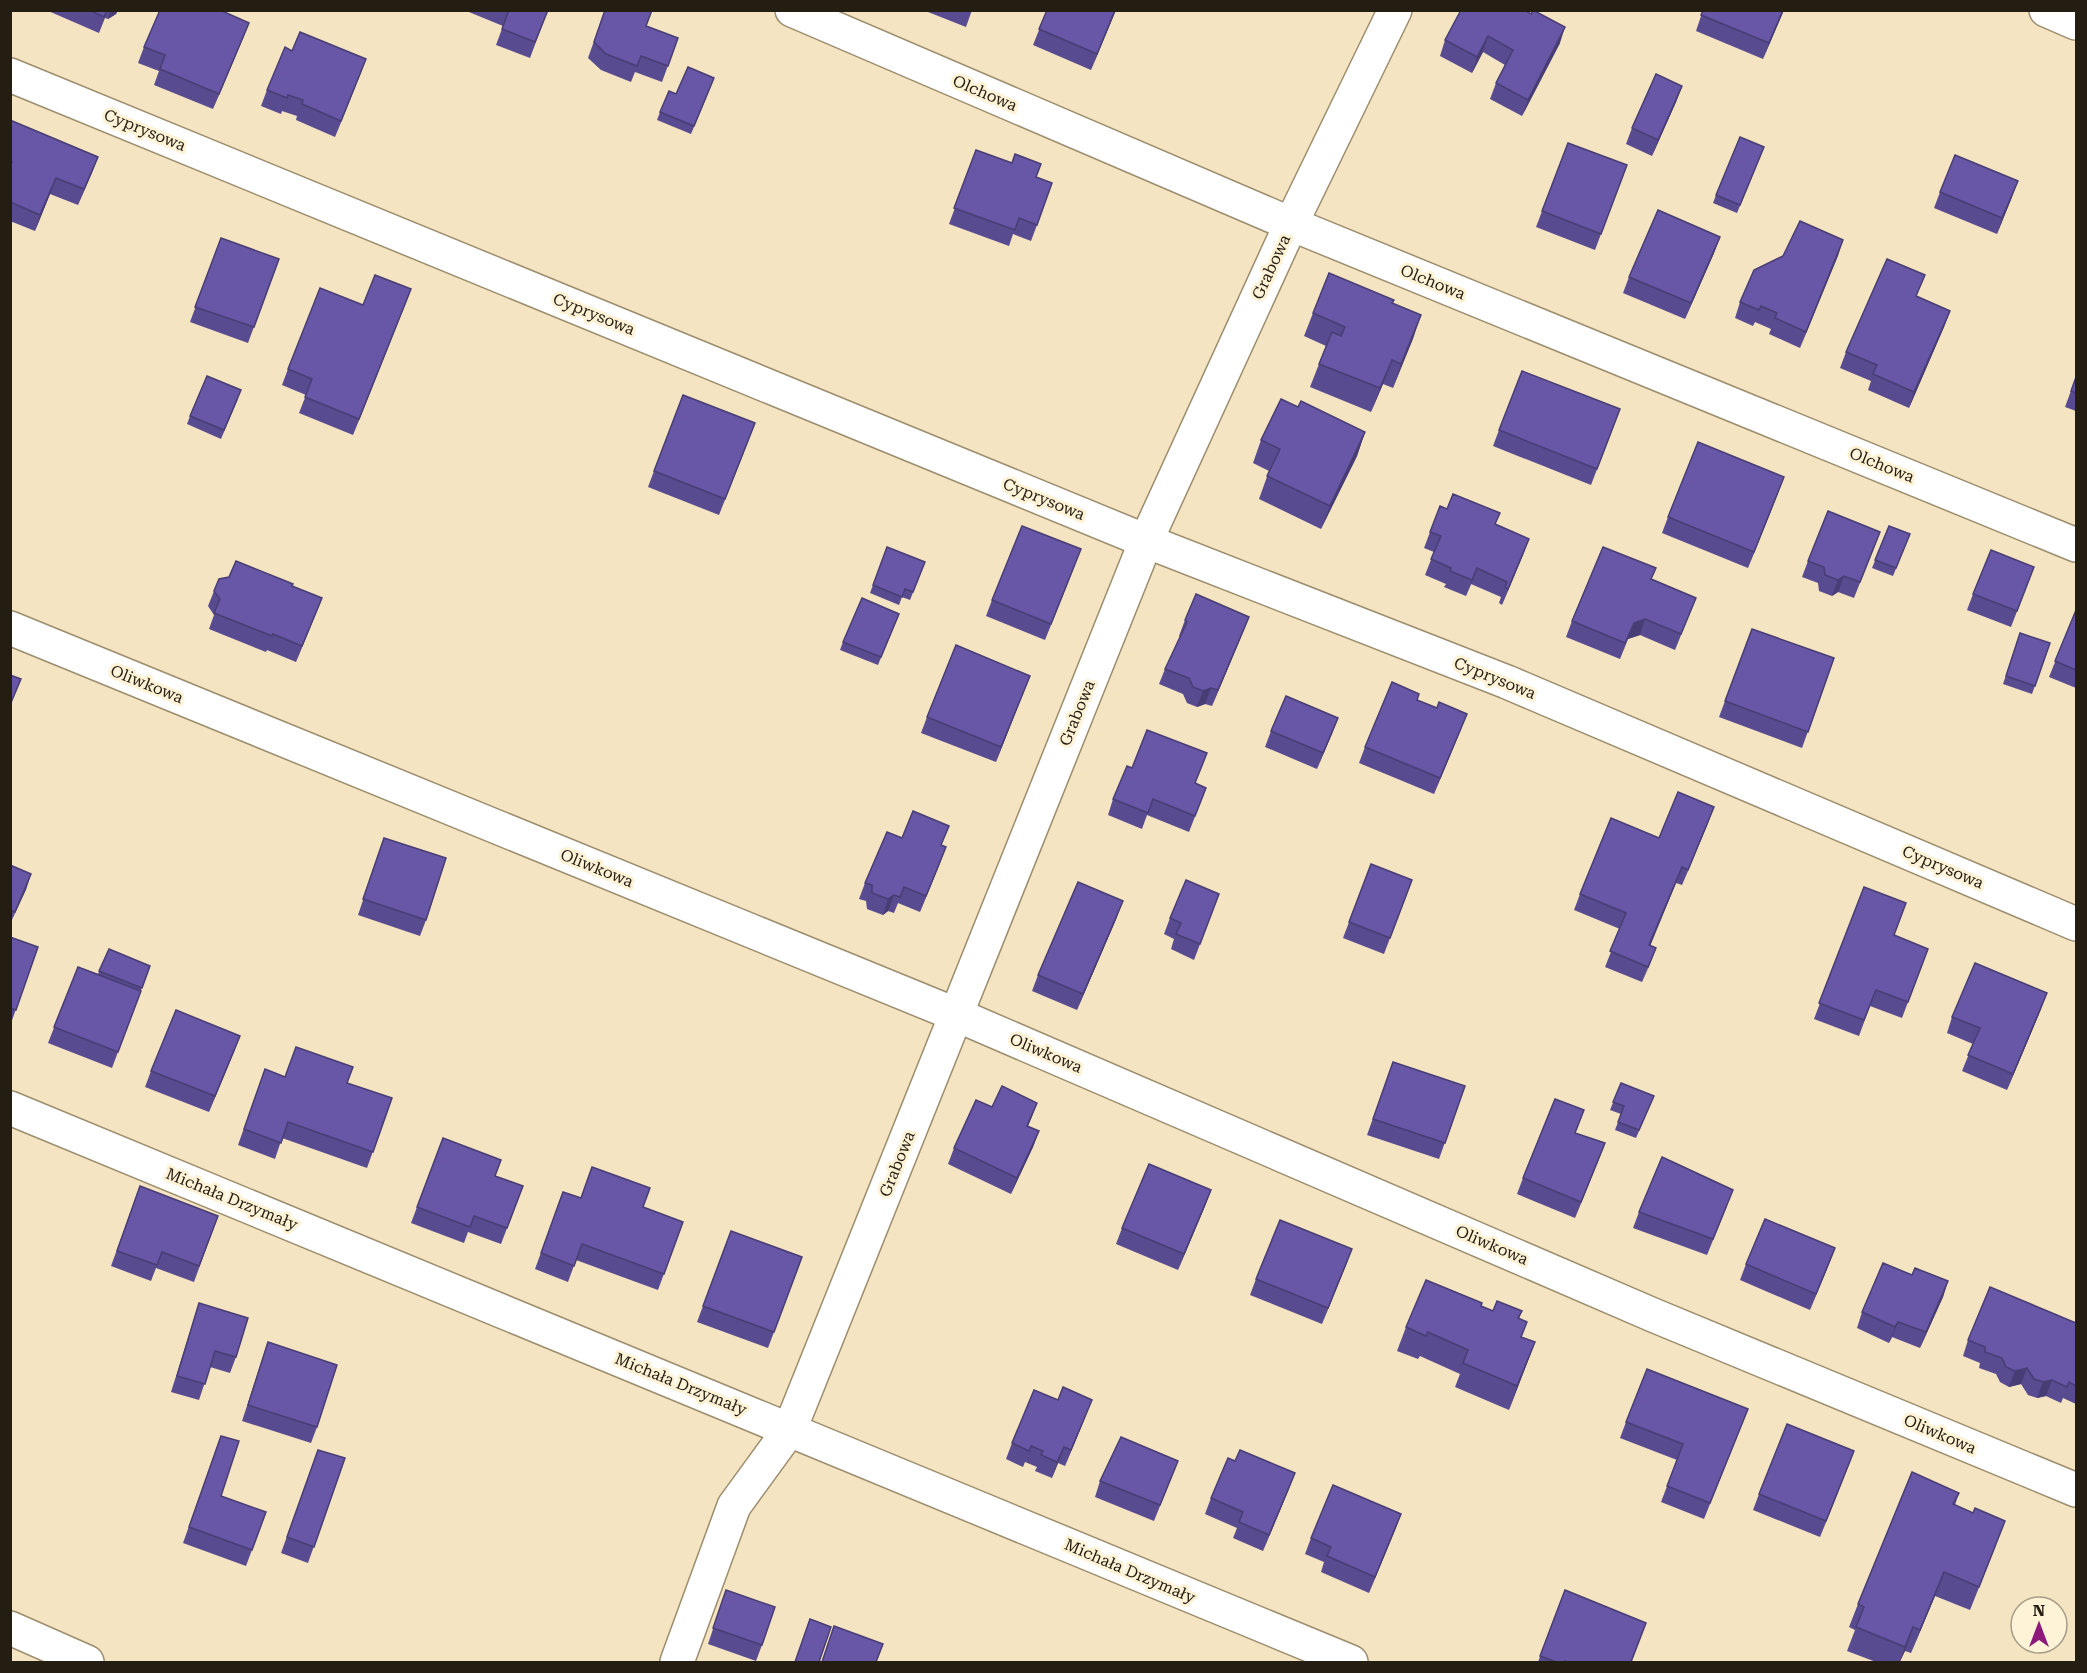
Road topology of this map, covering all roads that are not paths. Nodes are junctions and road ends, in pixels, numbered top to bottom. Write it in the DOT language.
graph roads {
  1 [pos="792,10"];
  2 [pos="1395,10"];
  3 [pos="2046,10"];
  4 [pos="2076,23"];
  5 [pos="10,75"];
  6 [pos="1291,224"];
  7 [pos="1146,541"];
  8 [pos="2076,545"];
  9 [pos="10,628"];
  10 [pos="2076,924"];
  11 [pos="957,1015"];
  12 [pos="10,1108"];
  13 [pos="790,1429"];
  14 [pos="2076,1490"];
  15 [pos="10,1628"];
  16 [pos="87,1662"];
  17 [pos="677,1662"];
  18 [pos="1351,1662"];
  1 -- 6 [label="street, Olchowa"];
  2 -- 6 [label="street, Grabowa"];
  3 -- 4 [label="street"];
  5 -- 7 [label="street, Cyprysowa"];
  6 -- 7 [label="street, Grabowa"];
  6 -- 8 [label="street, Olchowa"];
  7 -- 10 [label="street, Cyprysowa"];
  7 -- 11 [label="street, Grabowa"];
  9 -- 11 [label="street, Oliwkowa"];
  11 -- 13 [label="street, Grabowa"];
  11 -- 14 [label="street, Oliwkowa"];
  12 -- 13 [label="street, Michała Drzymały"];
  13 -- 17 [label="street, Grabowa"];
  13 -- 18 [label="street, Michała Drzymały"];
  15 -- 16 [label="street"];
}
